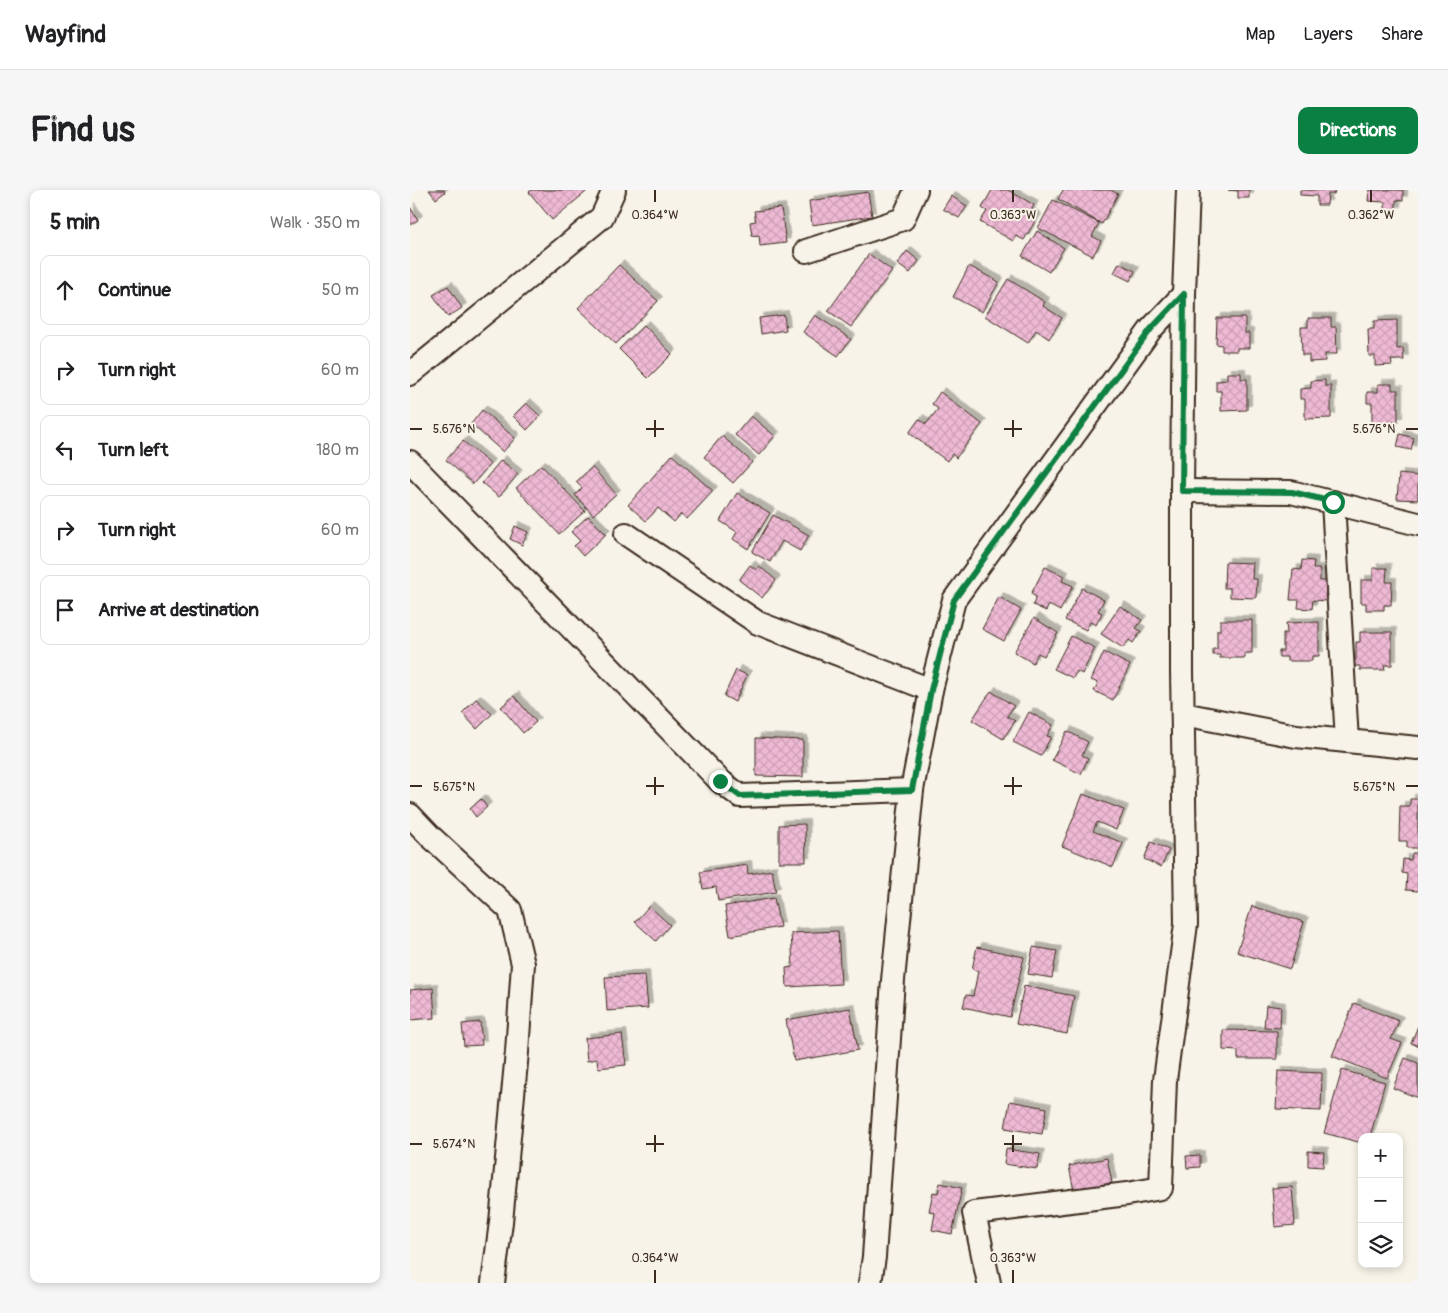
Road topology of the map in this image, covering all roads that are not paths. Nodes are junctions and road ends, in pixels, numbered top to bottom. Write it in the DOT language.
graph roads {
  1 [pos="614,190"];
  2 [pos="916,190"];
  3 [pos="1188,190"];
  4 [pos="806,251"];
  5 [pos="1184,294"];
  6 [pos="410,374"];
  7 [pos="410,462"];
  8 [pos="1182,491"];
  9 [pos="1333,502"];
  10 [pos="1418,524"];
  11 [pos="626,534"];
  12 [pos="931,690"];
  13 [pos="1183,714"];
  14 [pos="1347,741"];
  15 [pos="1418,748"];
  16 [pos="912,790"];
  17 [pos="410,815"];
  18 [pos="493,1283"];
  19 [pos="870,1283"];
  20 [pos="990,1283"];
  1 -- 6 [label="street"];
  2 -- 4 [label="street"];
  3 -- 5 [label="street"];
  5 -- 8 [label="street"];
  5 -- 12 [label="street"];
  7 -- 16 [label="street"];
  8 -- 9 [label="street"];
  8 -- 13 [label="street"];
  9 -- 10 [label="street"];
  9 -- 14 [label="street"];
  11 -- 12 [label="street"];
  12 -- 16 [label="street"];
  13 -- 14 [label="street"];
  13 -- 20 [label="street"];
  14 -- 15 [label="street"];
  16 -- 19 [label="street"];
  17 -- 18 [label="street"];
}
